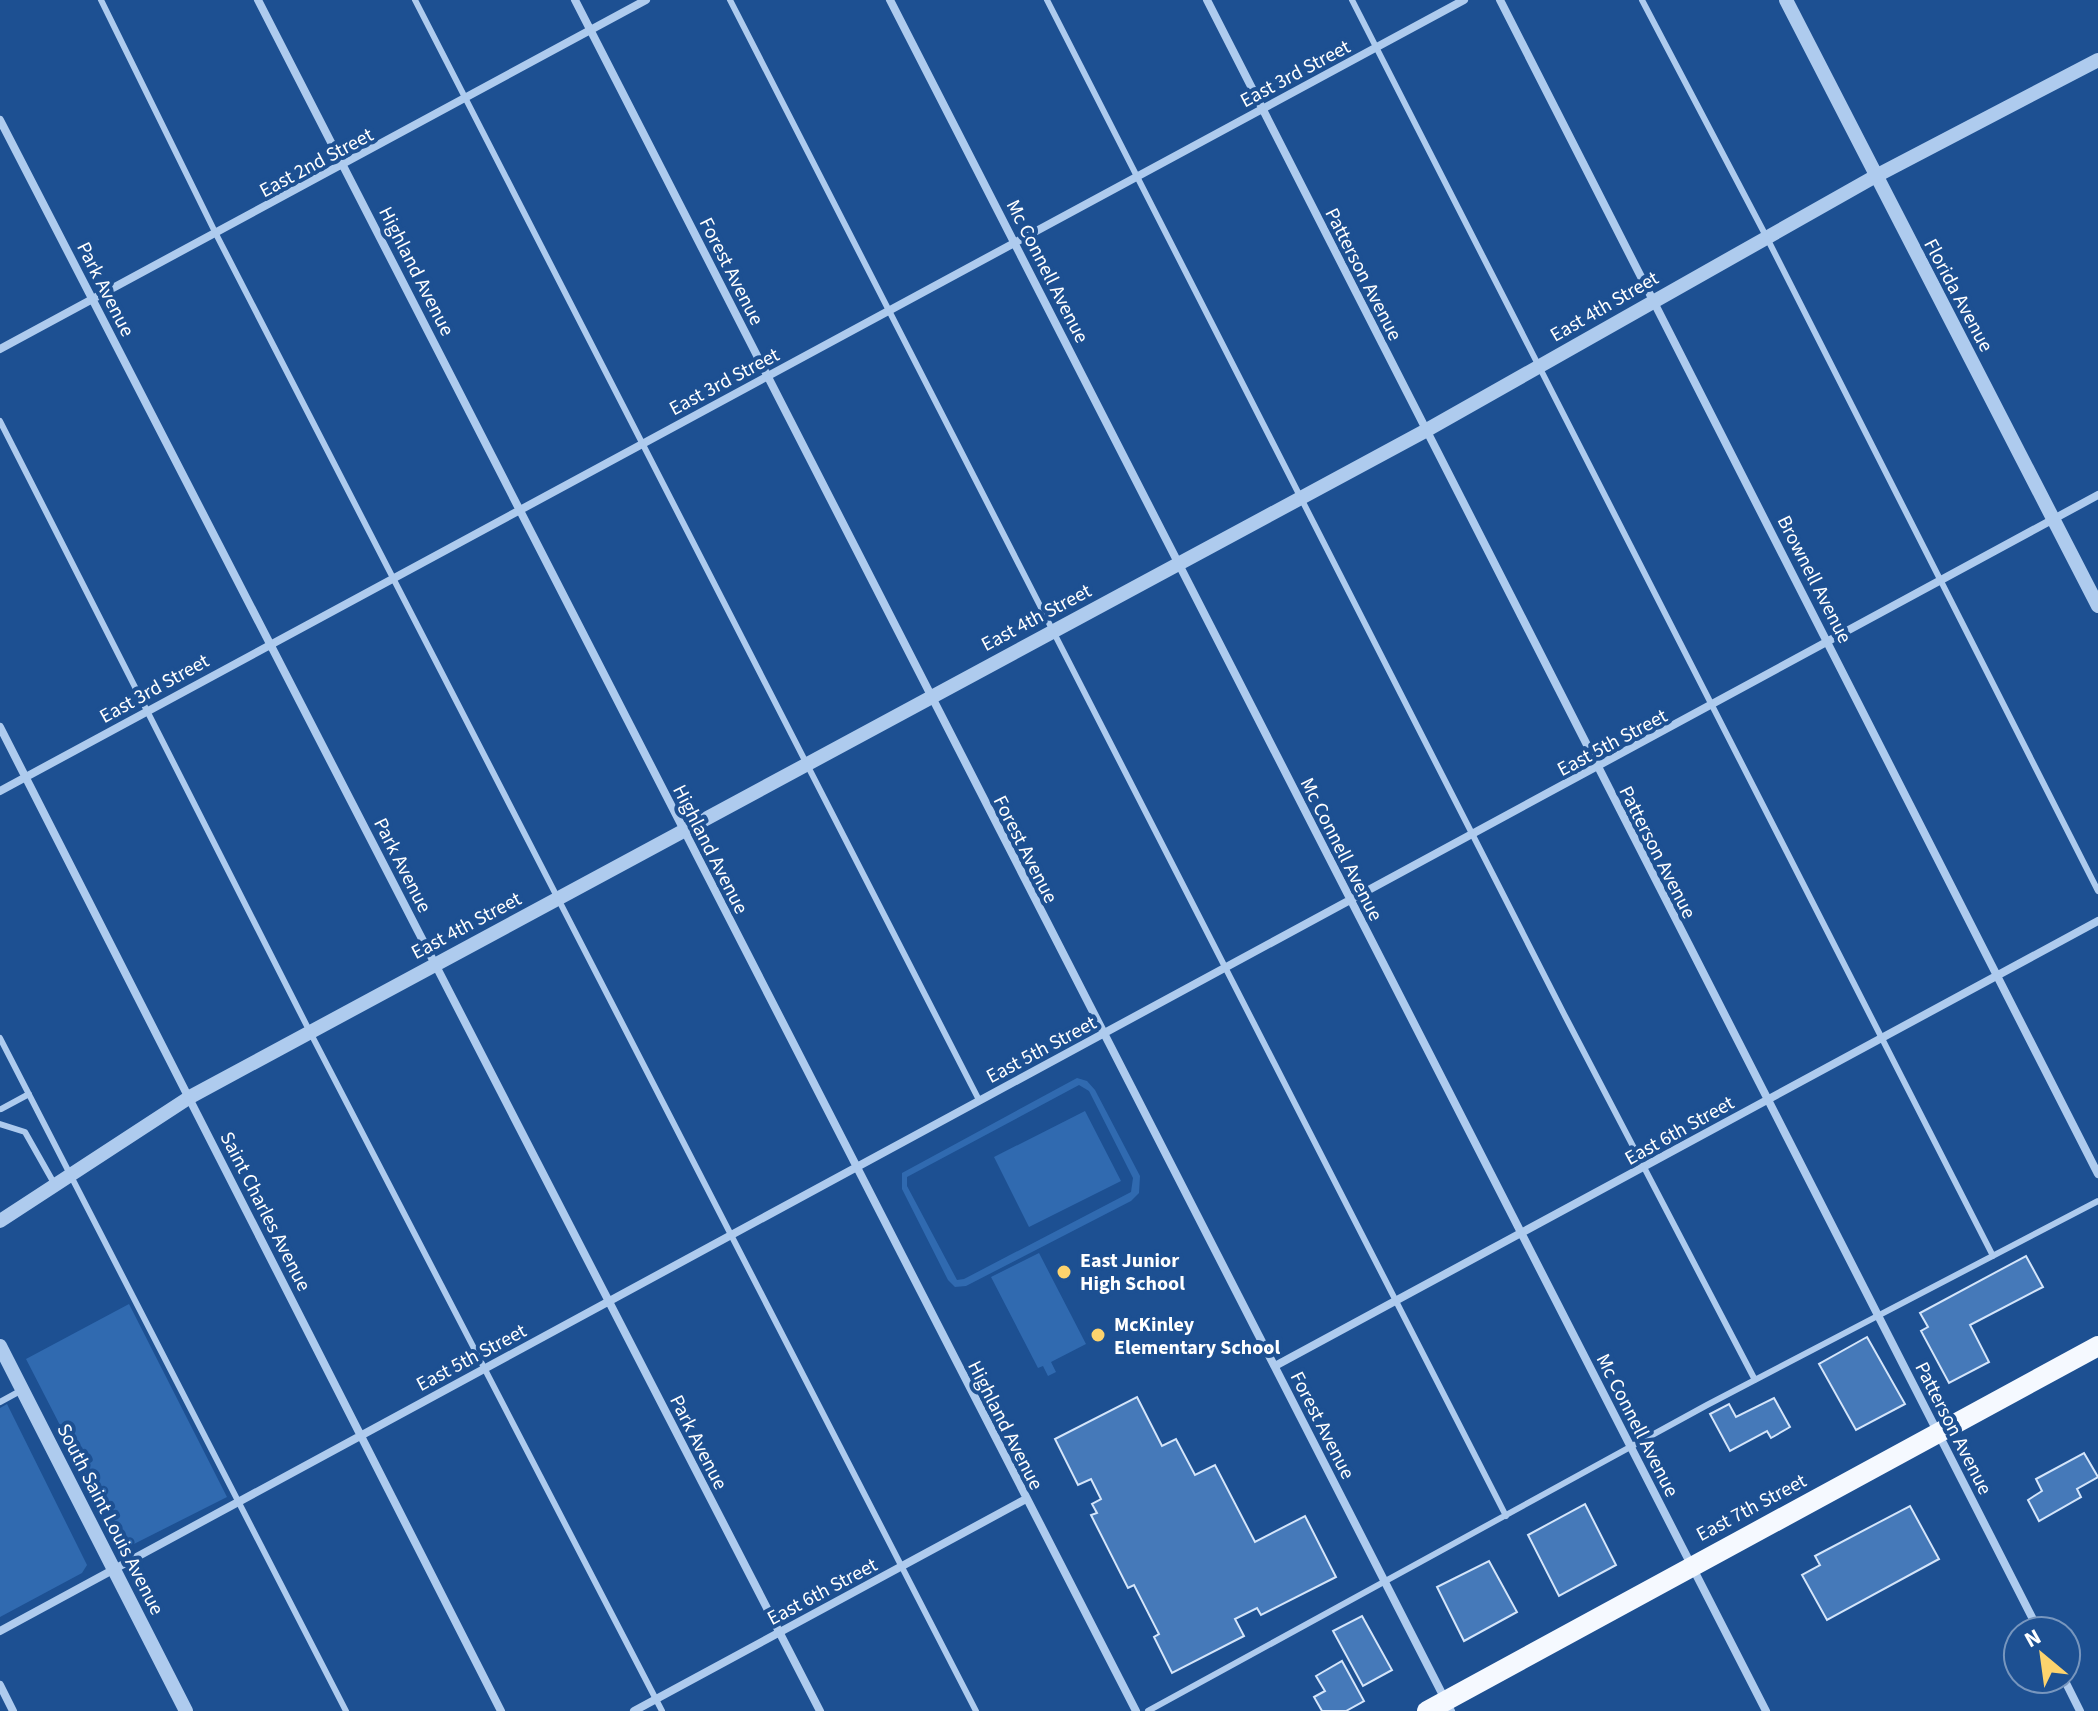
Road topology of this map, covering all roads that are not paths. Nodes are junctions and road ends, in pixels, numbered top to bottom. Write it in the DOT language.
graph roads {
  1 [pos="101,0"];
  2 [pos="258,0"];
  3 [pos="415,0"];
  4 [pos="575,0"];
  5 [pos="646,0"];
  6 [pos="730,0"];
  7 [pos="890,0"];
  8 [pos="1047,0"];
  9 [pos="1207,0"];
  10 [pos="1352,0"];
  11 [pos="1464,0"];
  12 [pos="1500,0"];
  13 [pos="1642,0"];
  14 [pos="1786,0"];
  15 [pos="589,28"];
  16 [pos="1375,48"];
  17 [pos="2098,60"];
  18 [pos="465,98"];
  19 [pos="1263,108"];
  20 [pos="0,120"];
  21 [pos="344,165"];
  22 [pos="1137,176"];
  23 [pos="1874,177"];
  24 [pos="216,234"];
  25 [pos="1767,238"];
  26 [pos="1016,242"];
  27 [pos="93,299"];
  28 [pos="1653,302"];
  29 [pos="889,310"];
  30 [pos="0,349"];
  31 [pos="1539,366"];
  32 [pos="767,376"];
  33 [pos="0,421"];
  34 [pos="1425,431"];
  35 [pos="642,444"];
  36 [pos="2098,495"];
  37 [pos="1302,497"];
  38 [pos="520,510"];
  39 [pos="2054,520"];
  40 [pos="1177,564"];
  41 [pos="394,577"];
  42 [pos="1941,581"];
  43 [pos="2098,606"];
  44 [pos="1053,631"];
  45 [pos="1830,642"];
  46 [pos="269,643"];
  47 [pos="930,697"];
  48 [pos="1713,706"];
  49 [pos="147,710"];
  50 [pos="0,727"];
  51 [pos="806,764"];
  52 [pos="1597,768"];
  53 [pos="26,777"];
  54 [pos="0,791"];
  55 [pos="684,831"];
  56 [pos="1473,834"];
  57 [pos="2098,891"];
  58 [pos="560,897"];
  59 [pos="1350,899"];
  60 [pos="2098,921"];
  61 [pos="436,964"];
  62 [pos="1225,967"];
  63 [pos="1997,976"];
  64 [pos="310,1032"];
  65 [pos="1102,1034"];
  66 [pos="0,1038"];
  67 [pos="1883,1038"];
  68 [pos="29,1094"];
  69 [pos="190,1097"];
  70 [pos="979,1100"];
  71 [pos="1768,1100"];
  72 [pos="1,1108"];
  73 [pos="0,1118"];
  74 [pos="0,1124"];
  75 [pos="1645,1167"];
  76 [pos="855,1168"];
  77 [pos="2098,1174"];
  78 [pos="70,1175"];
  79 [pos="55,1185"];
  80 [pos="2098,1201"];
  81 [pos="0,1221"];
  82 [pos="733,1233"];
  83 [pos="1522,1233"];
  84 [pos="1993,1256"];
  85 [pos="609,1301"];
  86 [pos="1397,1302"];
  87 [pos="1879,1316"];
  88 [pos="0,1346"];
  89 [pos="2098,1346"];
  90 [pos="1275,1366"];
  91 [pos="484,1368"];
  92 [pos="1755,1380"];
  93 [pos="22,1390"];
  94 [pos="0,1402"];
  95 [pos="1939,1432"];
  96 [pos="361,1434"];
  97 [pos="1631,1446"];
  98 [pos="1026,1499"];
  99 [pos="237,1502"];
  100 [pos="1506,1516"];
  101 [pos="903,1565"];
  102 [pos="1693,1565"];
  103 [pos="114,1569"];
  104 [pos="1386,1582"];
  105 [pos="2031,1615"];
  106 [pos="0,1631"];
  107 [pos="779,1632"];
  108 [pos="0,1685"];
  109 [pos="655,1699"];
  110 [pos="1449,1706"];
  111 [pos="13,1711"];
  112 [pos="186,1711"];
  113 [pos="346,1711"];
  114 [pos="501,1711"];
  115 [pos="634,1711"];
  116 [pos="662,1711"];
  117 [pos="820,1711"];
  118 [pos="976,1711"];
  119 [pos="1136,1711"];
  120 [pos="1148,1711"];
  121 [pos="1427,1711"];
  122 [pos="1766,1711"];
  1 -- 24 [label="lane"];
  2 -- 21 [label="street, Highland Avenue"];
  3 -- 18 [label="lane"];
  4 -- 15 [label="street, Forest Avenue"];
  5 -- 15 [label="street, East 2nd Street"];
  6 -- 29 [label="lane"];
  7 -- 26 [label="street, Mc Connell Avenue"];
  8 -- 22 [label="lane"];
  9 -- 19 [label="street, Patterson Avenue"];
  10 -- 16 [label="lane"];
  11 -- 16 [label="street, East 3rd Street"];
  12 -- 28 [label="street, Brownell Avenue"];
  13 -- 25 [label="lane"];
  14 -- 23 [label="street, Florida Avenue"];
  15 -- 18 [label="street, East 2nd Street"];
  15 -- 32 [label="street, Forest Avenue"];
  16 -- 19 [label="street, East 3rd Street"];
  16 -- 31 [label="lane"];
  17 -- 23 [label="street, East 4th Street"];
  18 -- 21 [label="street, East 2nd Street"];
  18 -- 35 [label="lane"];
  19 -- 22 [label="street, East 3rd Street"];
  19 -- 34 [label="street, Patterson Avenue"];
  20 -- 27 [label="street, Park Avenue"];
  21 -- 24 [label="street, East 2nd Street"];
  21 -- 38 [label="street, Highland Avenue"];
  22 -- 26 [label="street, East 3rd Street"];
  22 -- 37 [label="lane"];
  23 -- 25 [label="street, East 4th Street"];
  23 -- 39 [label="street, Florida Avenue"];
  24 -- 27 [label="street, East 2nd Street"];
  24 -- 41 [label="lane"];
  25 -- 28 [label="street, East 4th Street"];
  25 -- 42 [label="lane"];
  26 -- 29 [label="street, East 3rd Street"];
  26 -- 40 [label="street, Mc Connell Avenue"];
  27 -- 30 [label="street, East 2nd Street"];
  27 -- 46 [label="street, Park Avenue"];
  28 -- 31 [label="street, East 4th Street"];
  28 -- 45 [label="street, Brownell Avenue"];
  29 -- 32 [label="street, East 3rd Street"];
  29 -- 44 [label="lane"];
  31 -- 34 [label="street, East 4th Street"];
  31 -- 48 [label="lane"];
  32 -- 35 [label="street, East 3rd Street"];
  32 -- 47 [label="street, Forest Avenue"];
  33 -- 49 [label="lane"];
  34 -- 37 [label="street, East 4th Street"];
  34 -- 52 [label="street, Patterson Avenue"];
  35 -- 38 [label="street, East 3rd Street"];
  35 -- 51 [label="lane"];
  36 -- 39 [label="street, East 5th Street"];
  37 -- 40 [label="street, East 4th Street"];
  37 -- 56 [label="lane"];
  38 -- 41 [label="street, East 3rd Street"];
  38 -- 55 [label="street, Highland Avenue"];
  39 -- 42 [label="street, East 5th Street"];
  39 -- 43 [label="street, Florida Avenue"];
  40 -- 44 [label="street, East 4th Street"];
  40 -- 59 [label="street, Mc Connell Avenue"];
  41 -- 46 [label="street, East 3rd Street"];
  41 -- 58 [label="lane"];
  42 -- 45 [label="street, East 5th Street"];
  42 -- 57 [label="lane"];
  44 -- 47 [label="street, East 4th Street"];
  44 -- 62 [label="lane"];
  45 -- 48 [label="street, East 5th Street"];
  45 -- 63 [label="street, Brownell Avenue"];
  46 -- 49 [label="street, East 3rd Street"];
  46 -- 61 [label="street, Park Avenue"];
  47 -- 51 [label="street, East 4th Street"];
  47 -- 65 [label="street, Forest Avenue"];
  48 -- 52 [label="street, East 5th Street"];
  48 -- 67 [label="lane"];
  49 -- 53 [label="street, East 3rd Street"];
  49 -- 64 [label="lane"];
  50 -- 53 [label="street, Saint Charles Avenue"];
  51 -- 55 [label="street, East 4th Street"];
  51 -- 70 [label="lane"];
  52 -- 56 [label="street, East 5th Street"];
  52 -- 71 [label="street, Patterson Avenue"];
  53 -- 54 [label="street, East 3rd Street"];
  53 -- 69 [label="street, Saint Charles Avenue"];
  55 -- 58 [label="street, East 4th Street"];
  55 -- 76 [label="street, Highland Avenue"];
  56 -- 59 [label="street, East 5th Street"];
  56 -- 75 [label="lane"];
  58 -- 61 [label="street, East 4th Street"];
  58 -- 82 [label="lane"];
  59 -- 62 [label="street, East 5th Street"];
  59 -- 83 [label="street, Mc Connell Avenue"];
  60 -- 63 [label="street, East 6th Street"];
  61 -- 64 [label="street, East 4th Street"];
  61 -- 85 [label="street, Park Avenue"];
  62 -- 65 [label="street, East 5th Street"];
  62 -- 86 [label="lane"];
  63 -- 67 [label="street, East 6th Street"];
  63 -- 77 [label="street, Brownell Avenue"];
  64 -- 69 [label="street, East 4th Street"];
  64 -- 91 [label="lane"];
  65 -- 70 [label="street, East 5th Street"];
  65 -- 90 [label="street, Forest Avenue"];
  66 -- 68 [label="lane"];
  67 -- 71 [label="street, East 6th Street"];
  67 -- 84 [label="lane"];
  68 -- 72 [label="lane"];
  68 -- 78 [label="lane"];
  69 -- 78 [label="street, East 4th Street"];
  69 -- 96 [label="street, Saint Charles Avenue"];
  70 -- 76 [label="street, East 5th Street"];
  71 -- 75 [label="street, East 6th Street"];
  71 -- 87 [label="street, Patterson Avenue"];
  72 -- 73 [label="lane"];
  74 -- 79 [label="lane"];
  75 -- 83 [label="street, East 6th Street"];
  75 -- 92 [label="lane"];
  76 -- 82 [label="street, East 5th Street"];
  76 -- 98 [label="street, Highland Avenue"];
  78 -- 79 [label="street, East 4th Street"];
  78 -- 99 [label="lane"];
  79 -- 81 [label="street, East 4th Street"];
  80 -- 84 [label="lane"];
  82 -- 85 [label="street, East 5th Street"];
  82 -- 101 [label="lane"];
  83 -- 86 [label="street, East 6th Street"];
  83 -- 97 [label="street, Mc Connell Avenue"];
  84 -- 87 [label="lane"];
  85 -- 91 [label="street, East 5th Street"];
  85 -- 107 [label="street, Park Avenue"];
  86 -- 90 [label="street, East 6th Street"];
  86 -- 100 [label="lane"];
  87 -- 92 [label="lane"];
  87 -- 95 [label="street, Patterson Avenue"];
  88 -- 93 [label="street, South Saint Louis Avenue"];
  89 -- 95 [label="main road, East 7th Street"];
  90 -- 104 [label="street, Forest Avenue"];
  91 -- 96 [label="street, East 5th Street"];
  91 -- 109 [label="lane"];
  92 -- 97 [label="lane"];
  93 -- 94 [label="lane"];
  93 -- 103 [label="street, South Saint Louis Avenue"];
  95 -- 102 [label="main road, East 7th Street"];
  95 -- 105 [label="street, Patterson Avenue"];
  96 -- 99 [label="street, East 5th Street"];
  96 -- 114 [label="street, Saint Charles Avenue"];
  97 -- 100 [label="lane"];
  97 -- 102 [label="street, Mc Connell Avenue"];
  98 -- 101 [label="street, East 6th Street"];
  98 -- 119 [label="street, Highland Avenue"];
  99 -- 103 [label="street, East 5th Street"];
  99 -- 113 [label="lane"];
  100 -- 104 [label="lane"];
  101 -- 107 [label="street, East 6th Street"];
  101 -- 118 [label="lane"];
  102 -- 110 [label="main road, East 7th Street"];
  102 -- 122 [label="street, Mc Connell Avenue"];
  103 -- 106 [label="street, East 5th Street"];
  103 -- 112 [label="street, South Saint Louis Avenue"];
  104 -- 110 [label="street, Forest Avenue"];
  104 -- 120 [label="lane"];
  107 -- 109 [label="street, East 6th Street"];
  107 -- 117 [label="street, Park Avenue"];
  108 -- 111 [label="street"];
  109 -- 115 [label="street, East 6th Street"];
  109 -- 116 [label="lane"];
  110 -- 121 [label="main road, East 7th Street"];
}
